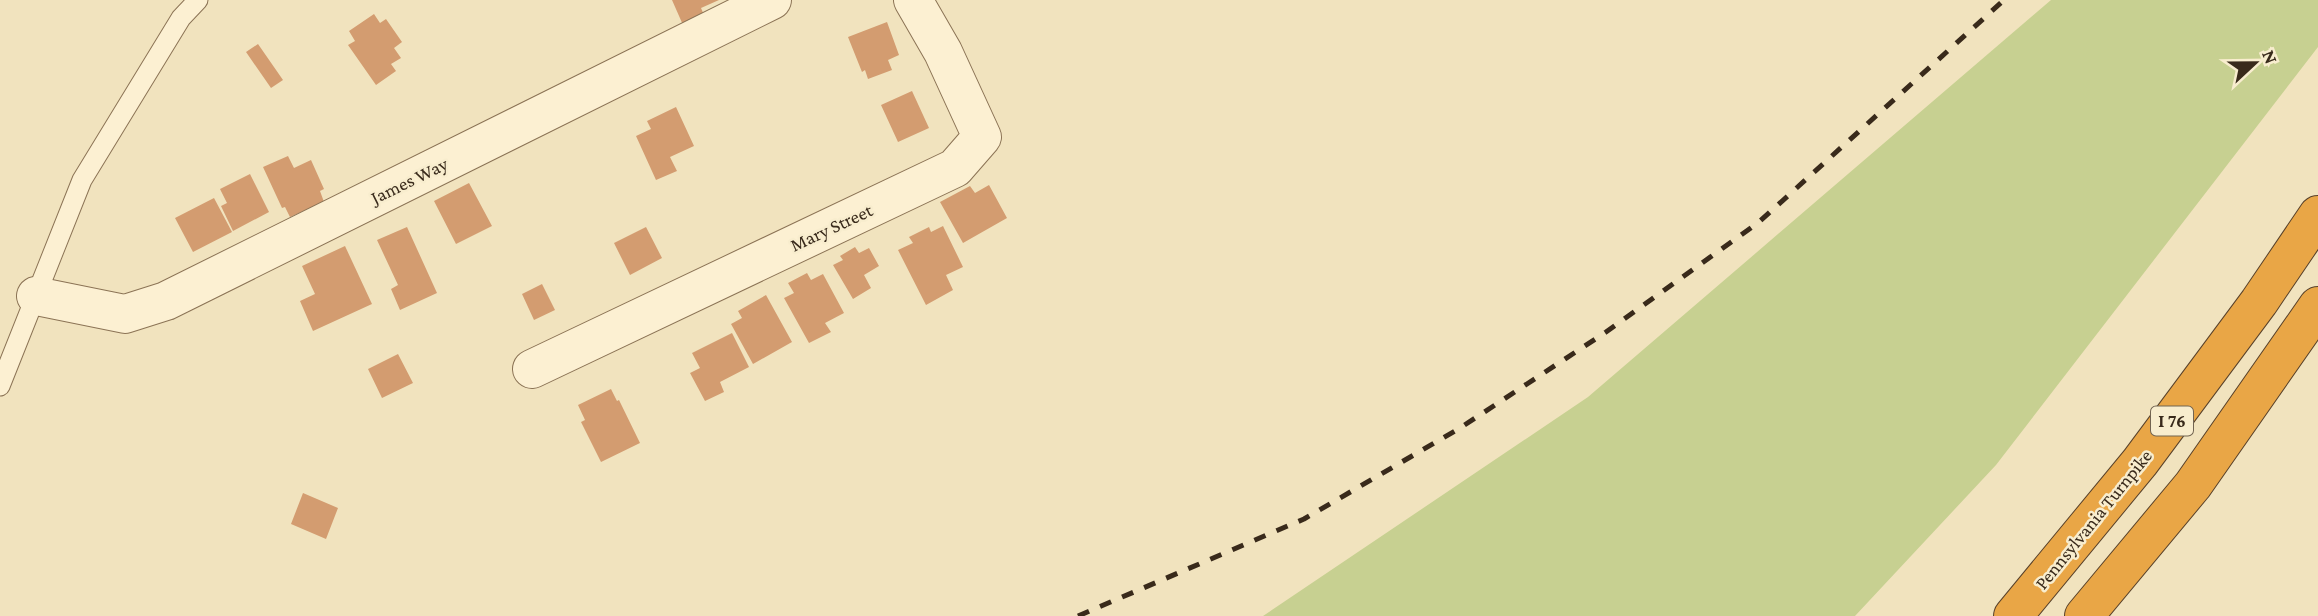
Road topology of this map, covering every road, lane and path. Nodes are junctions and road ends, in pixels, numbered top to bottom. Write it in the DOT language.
graph roads {
  1 [pos="198,0"];
  2 [pos="772,0"];
  3 [pos="913,0"];
  4 [pos="2318,215"];
  5 [pos="36,296"];
  6 [pos="2318,306"];
  7 [pos="532,369"];
  8 [pos="0,386"];
  9 [pos="2013,616"];
  10 [pos="2084,616"];
  1 -- 5 [label="lane"];
  2 -- 5 [label="street, James Way"];
  3 -- 7 [label="street, Mary Street"];
  4 -- 9 [label="highway, Pennsylvania Turnpike / I 76"];
  5 -- 8 [label="lane"];
  6 -- 10 [label="highway, I 76"];
}
